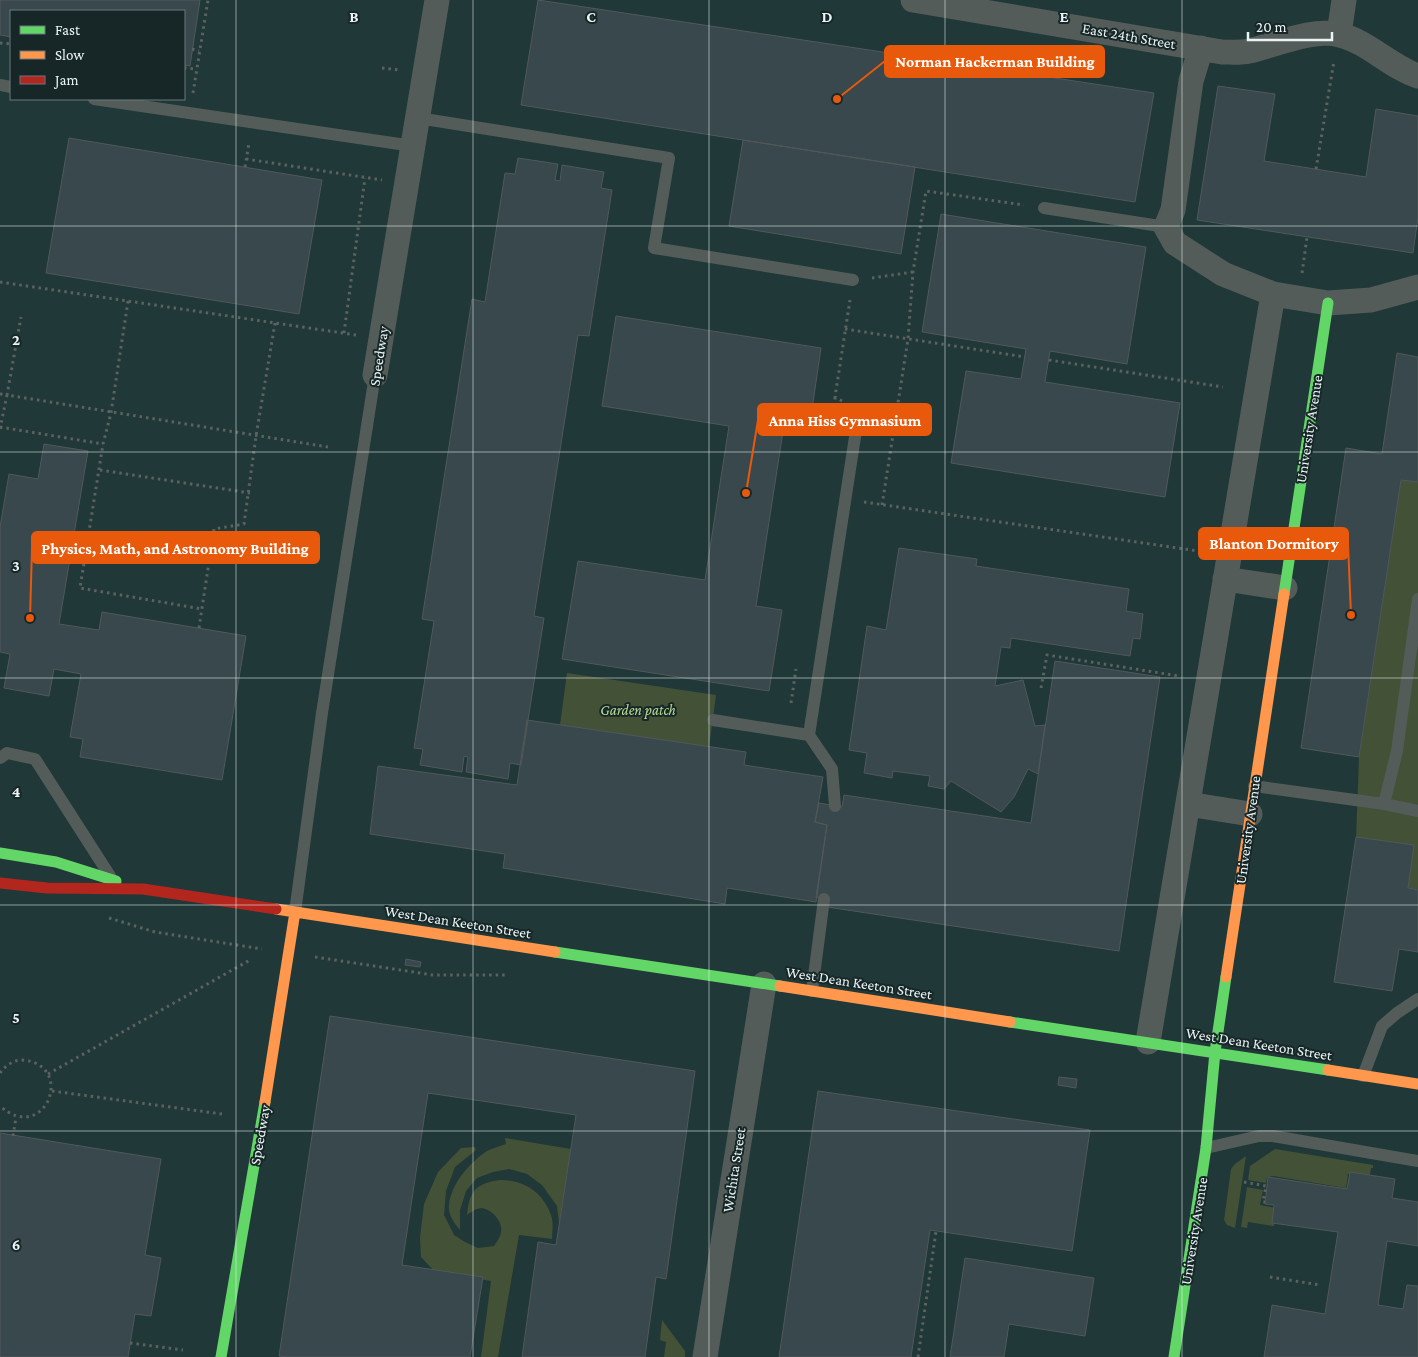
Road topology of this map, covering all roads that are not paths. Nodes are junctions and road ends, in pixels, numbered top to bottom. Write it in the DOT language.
graph roads {
  1 [pos="437,0"];
  2 [pos="913,0"];
  3 [pos="1344,0"];
  4 [pos="1326,34"];
  5 [pos="1201,48"];
  6 [pos="1418,76"];
  7 [pos="101,100"];
  8 [pos="418,118"];
  9 [pos="413,146"];
  10 [pos="1044,208"];
  11 [pos="1166,227"];
  12 [pos="853,280"];
  13 [pos="1418,287"];
  14 [pos="1273,294"];
  15 [pos="1328,303"];
  16 [pos="375,375"];
  17 [pos="859,411"];
  18 [pos="1225,579"];
  19 [pos="1285,588"];
  20 [pos="1418,599"];
  21 [pos="713,720"];
  22 [pos="809,735"];
  23 [pos="0,758"];
  24 [pos="1254,786"];
  25 [pos="1188,804"];
  26 [pos="1384,804"];
  27 [pos="835,806"];
  28 [pos="1418,811"];
  29 [pos="1250,814"];
  30 [pos="0,853"];
  31 [pos="112,880"];
  32 [pos="0,883"];
  33 [pos="143,889"];
  34 [pos="824,899"];
  35 [pos="295,912"];
  36 [pos="764,984"];
  37 [pos="812,991"];
  38 [pos="1418,999"];
  39 [pos="1148,1042"];
  40 [pos="1215,1052"];
  41 [pos="1364,1076"];
  42 [pos="1418,1084"];
  43 [pos="1206,1148"];
  44 [pos="1418,1161"];
  45 [pos="221,1357"];
  46 [pos="705,1357"];
  47 [pos="1174,1357"];
  1 -- 8 [label="street, Speedway"];
  2 -- 5 [label="street, East 24th Street"];
  3 -- 4 [label="street"];
  4 -- 5 [label="street, East 24th Street"];
  4 -- 6 [label="street"];
  5 -- 11 [label="street"];
  7 -- 9 [label="lane"];
  8 -- 9 [label="street, Speedway"];
  8 -- 12 [label="lane"];
  9 -- 16 [label="street, Speedway"];
  10 -- 11 [label="lane"];
  11 -- 14 [label="street"];
  13 -- 15 [label="street"];
  14 -- 15 [label="street"];
  14 -- 18 [label="street"];
  15 -- 19 [label="main road, University Avenue"];
  16 -- 35 [label="lane, Speedway"];
  17 -- 22 [label="lane"];
  18 -- 19 [label="street"];
  18 -- 25 [label="street"];
  19 -- 24 [label="main road, University Avenue"];
  20 -- 26 [label="lane"];
  21 -- 22 [label="lane"];
  22 -- 27 [label="lane"];
  23 -- 31 [label="lane"];
  24 -- 26 [label="lane"];
  24 -- 29 [label="main road, University Avenue"];
  25 -- 29 [label="street"];
  25 -- 39 [label="street"];
  26 -- 28 [label="lane"];
  29 -- 40 [label="main road, University Avenue"];
  30 -- 31 [label="main road"];
  31 -- 33 [label="main road"];
  32 -- 33 [label="main road"];
  33 -- 35 [label="main road, West Dean Keeton Street"];
  34 -- 37 [label="lane"];
  35 -- 36 [label="main road, West Dean Keeton Street"];
  35 -- 45 [label="main road, Speedway"];
  36 -- 37 [label="main road, West Dean Keeton Street"];
  36 -- 46 [label="street, Wichita Street"];
  37 -- 39 [label="main road, West Dean Keeton Street"];
  38 -- 41 [label="lane"];
  39 -- 40 [label="main road, West Dean Keeton Street"];
  40 -- 41 [label="main road, West Dean Keeton Street"];
  40 -- 43 [label="main road, University Avenue"];
  41 -- 42 [label="main road, West Dean Keeton Street"];
  43 -- 44 [label="lane"];
  43 -- 47 [label="main road, University Avenue"];
}
